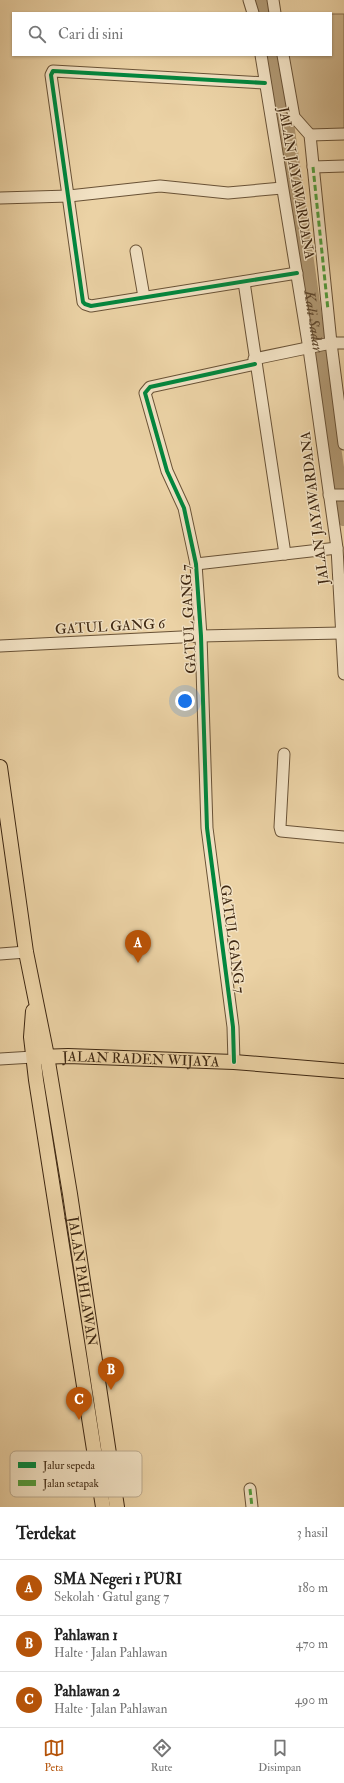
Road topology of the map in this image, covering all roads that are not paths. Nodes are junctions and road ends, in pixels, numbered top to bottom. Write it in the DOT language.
graph roads {
  1 [pos="249,0"];
  2 [pos="273,0"];
  3 [pos="252,12"];
  4 [pos="275,12"];
  5 [pos="261,56"];
  6 [pos="283,56"];
  7 [pos="265,83"];
  8 [pos="344,134"];
  9 [pos="310,135"];
  10 [pos="344,166"];
  11 [pos="313,167"];
  12 [pos="282,188"];
  13 [pos="69,196"];
  14 [pos="0,198"];
  15 [pos="136,251"];
  16 [pos="297,273"];
  17 [pos="244,282"];
  18 [pos="144,297"];
  19 [pos="344,343"];
  20 [pos="320,346"];
  21 [pos="255,362"];
  22 [pos="344,444"];
  23 [pos="336,495"];
  24 [pos="337,548"];
  25 [pos="285,554"];
  26 [pos="196,564"];
  27 [pos="342,633"];
  28 [pos="201,636"];
  29 [pos="0,646"];
  30 [pos="344,674"];
  31 [pos="284,754"];
  32 [pos="0,767"];
  33 [pos="5,833"];
  34 [pos="344,837"];
  35 [pos="26,952"];
  36 [pos="0,954"];
  37 [pos="40,1057"];
  38 [pos="0,1059"];
  39 [pos="234,1062"];
  40 [pos="344,1071"];
  41 [pos="96,1418"];
  42 [pos="99,1451"];
  43 [pos="104,1451"];
  44 [pos="250,1489"];
  45 [pos="102,1497"];
  46 [pos="115,1497"];
  47 [pos="103,1507"];
  48 [pos="117,1507"];
  49 [pos="252,1507"];
  1 -- 3 [label="street"];
  2 -- 4 [label="street"];
  5 -- 7 [label="street, JALAN JAYAWARDANA"];
  6 -- 9 [label="street"];
  7 -- 12 [label="street, JALAN JAYAWARDANA"];
  7 -- 13 [label="street"];
  8 -- 9 [label="street"];
  9 -- 11 [label="street"];
  10 -- 11 [label="street"];
  11 -- 20 [label="street"];
  12 -- 13 [label="street"];
  12 -- 16 [label="street, JALAN JAYAWARDANA"];
  13 -- 14 [label="street"];
  13 -- 18 [label="street"];
  15 -- 18 [label="street"];
  16 -- 17 [label="street"];
  16 -- 20 [label="street, JALAN JAYAWARDANA"];
  17 -- 18 [label="street"];
  17 -- 21 [label="street"];
  19 -- 20 [label="street"];
  20 -- 21 [label="street"];
  20 -- 22 [label="street"];
  20 -- 23 [label="street, JALAN JAYAWARDANA"];
  21 -- 25 [label="street"];
  21 -- 26 [label="street, GATUL GANG 7"];
  23 -- 24 [label="street, JALAN JAYAWARDANA"];
  24 -- 25 [label="street"];
  24 -- 27 [label="street, JALAN JAYAWARDANA"];
  25 -- 26 [label="street"];
  26 -- 28 [label="street, GATUL GANG 7"];
  27 -- 28 [label="street, GATUL GANG 6"];
  27 -- 30 [label="street, JALAN JAYAWARDANA"];
  28 -- 29 [label="street, GATUL GANG 6"];
  28 -- 39 [label="street, GATUL GANG 7"];
  31 -- 34 [label="street"];
  32 -- 33 [label="main road, JALAN PAHLAWAN"];
  33 -- 35 [label="main road, JALAN PAHLAWAN"];
  35 -- 36 [label="street"];
  35 -- 37 [label="main road, JALAN PAHLAWAN"];
  37 -- 38 [label="street"];
  37 -- 39 [label="main road, JALAN RADEN WIJAYA"];
  37 -- 41 [label="main road, JALAN PAHLAWAN"];
  39 -- 40 [label="main road, JALAN RADEN WIJAYA"];
  41 -- 42 [label="main road, JALAN PAHLAWAN"];
  41 -- 43 [label="main road, JALAN PAHLAWAN"];
  44 -- 49 [label="street"];
  45 -- 47 [label="main road, JALAN PAHLAWAN"];
  46 -- 48 [label="main road, JALAN PAHLAWAN"];
}
